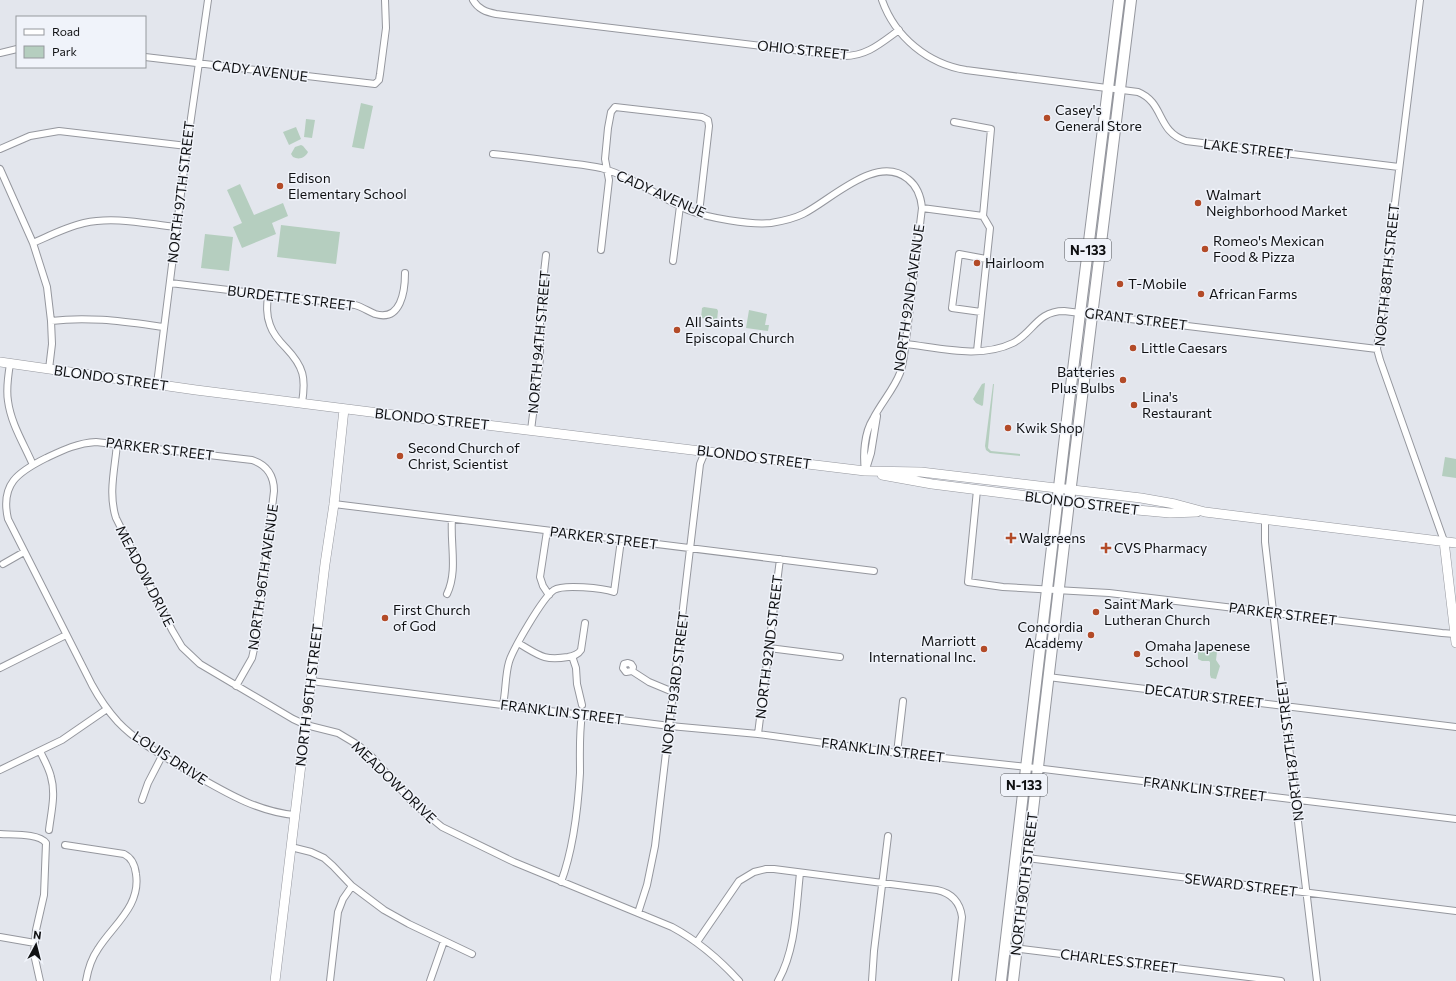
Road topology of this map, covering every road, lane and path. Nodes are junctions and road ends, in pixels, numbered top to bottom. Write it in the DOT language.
graph roads {
  1 [pos="208,0"];
  2 [pos="385,0"];
  3 [pos="472,0"];
  4 [pos="882,0"];
  5 [pos="1119,0"];
  6 [pos="1131,0"];
  7 [pos="1420,0"];
  8 [pos="899,30"];
  9 [pos="16,49"];
  10 [pos="0,53"];
  11 [pos="146,56"];
  12 [pos="199,63"];
  13 [pos="1108,88"];
  14 [pos="1120,89"];
  15 [pos="954,122"];
  16 [pos="187,146"];
  17 [pos="0,149"];
  18 [pos="493,154"];
  19 [pos="1399,167"];
  20 [pos="0,169"];
  21 [pos="608,170"];
  22 [pos="680,206"];
  23 [pos="922,206"];
  24 [pos="699,214"];
  25 [pos="983,216"];
  26 [pos="176,227"];
  27 [pos="33,243"];
  28 [pos="601,250"];
  29 [pos="546,255"];
  30 [pos="986,259"];
  31 [pos="673,261"];
  32 [pos="406,273"];
  33 [pos="170,282"];
  34 [pos="268,295"];
  35 [pos="981,312"];
  36 [pos="1080,312"];
  37 [pos="1092,314"];
  38 [pos="51,321"];
  39 [pos="164,327"];
  40 [pos="906,344"];
  41 [pos="1377,349"];
  42 [pos="977,351"];
  43 [pos="0,362"];
  44 [pos="10,364"];
  45 [pos="49,369"];
  46 [pos="157,384"];
  47 [pos="302,403"];
  48 [pos="344,409"];
  49 [pos="531,430"];
  50 [pos="118,444"];
  51 [pos="705,452"];
  52 [pos="33,465"];
  53 [pos="865,471"];
  54 [pos="274,488"];
  55 [pos="1059,489"];
  56 [pos="977,490"];
  57 [pos="1070,490"];
  58 [pos="1058,500"];
  59 [pos="1069,502"];
  60 [pos="334,504"];
  61 [pos="1205,512"];
  62 [pos="452,519"];
  63 [pos="1265,519"];
  64 [pos="547,531"];
  65 [pos="621,540"];
  66 [pos="1444,541"];
  67 [pos="1456,543"];
  68 [pos="691,548"];
  69 [pos="24,552"];
  70 [pos="780,559"];
  71 [pos="3,564"];
  72 [pos="874,571"];
  73 [pos="1048,589"];
  74 [pos="1059,590"];
  75 [pos="447,594"];
  76 [pos="549,595"];
  77 [pos="1274,613"];
  78 [pos="585,623"];
  79 [pos="66,635"];
  80 [pos="1455,638"];
  81 [pos="518,643"];
  82 [pos="769,648"];
  83 [pos="572,656"];
  84 [pos="840,657"];
  85 [pos="0,668"];
  86 [pos="632,671"];
  87 [pos="1048,677"];
  88 [pos="311,680"];
  89 [pos="236,686"];
  90 [pos="673,692"];
  91 [pos="903,701"];
  92 [pos="503,704"];
  93 [pos="582,705"];
  94 [pos="1285,706"];
  95 [pos="108,709"];
  96 [pos="582,714"];
  97 [pos="306,724"];
  98 [pos="670,726"];
  99 [pos="1456,727"];
  100 [pos="758,734"];
  101 [pos="40,751"];
  102 [pos="897,753"];
  103 [pos="162,756"];
  104 [pos="1027,767"];
  105 [pos="1037,768"];
  106 [pos="0,770"];
  107 [pos="142,800"];
  108 [pos="1296,800"];
  109 [pos="294,815"];
  110 [pos="1456,819"];
  111 [pos="49,830"];
  112 [pos="0,834"];
  113 [pos="888,836"];
  114 [pos="65,845"];
  115 [pos="291,847"];
  116 [pos="1027,858"];
  117 [pos="800,872"];
  118 [pos="561,882"];
  119 [pos="882,883"];
  120 [pos="352,886"];
  121 [pos="1306,893"];
  122 [pos="1456,911"];
  123 [pos="638,913"];
  124 [pos="0,937"];
  125 [pos="444,941"];
  126 [pos="697,942"];
  127 [pos="35,943"];
  128 [pos="1005,948"];
  129 [pos="1016,949"];
  130 [pos="472,954"];
  131 [pos="40,981"];
  132 [pos="86,981"];
  133 [pos="275,981"];
  134 [pos="330,981"];
  135 [pos="430,981"];
  136 [pos="739,981"];
  137 [pos="778,981"];
  138 [pos="872,981"];
  139 [pos="955,981"];
  140 [pos="1001,981"];
  141 [pos="1013,981"];
  142 [pos="1281,981"];
  143 [pos="1317,981"];
  1 -- 12 [label="street, NORTH 97TH STREET"];
  2 -- 12 [label="street, CADY AVENUE"];
  3 -- 8 [label="street, OHIO STREET"];
  4 -- 8 [label="street"];
  5 -- 13 [label="main road, NORTH 90TH STREET / N-133"];
  6 -- 14 [label="main road, NORTH 90TH STREET / N-133"];
  7 -- 19 [label="street, NORTH 88TH STREET"];
  8 -- 13 [label="street"];
  9 -- 10 [label="street"];
  11 -- 12 [label="street, CADY AVENUE"];
  12 -- 16 [label="street, NORTH 97TH STREET"];
  13 -- 14 [label="street"];
  13 -- 36 [label="main road, NORTH 90TH STREET / N-133"];
  14 -- 19 [label="street, LAKE STREET"];
  14 -- 37 [label="main road, NORTH 90TH STREET / N-133"];
  15 -- 25 [label="street"];
  16 -- 17 [label="street"];
  16 -- 26 [label="street, NORTH 97TH STREET"];
  18 -- 21 [label="street, CADY AVENUE"];
  19 -- 41 [label="street, NORTH 88TH STREET"];
  20 -- 27 [label="street"];
  21 -- 22 [label="street, CADY AVENUE"];
  21 -- 24 [label="street"];
  21 -- 28 [label="street"];
  22 -- 24 [label="street, CADY AVENUE"];
  22 -- 31 [label="street"];
  23 -- 24 [label="street, CADY AVENUE"];
  23 -- 25 [label="street"];
  23 -- 40 [label="street, NORTH 92ND AVENUE"];
  25 -- 30 [label="street"];
  26 -- 27 [label="street"];
  26 -- 33 [label="street, NORTH 97TH STREET"];
  27 -- 38 [label="street"];
  29 -- 49 [label="street, NORTH 94TH STREET"];
  30 -- 35 [label="street"];
  30 -- 35 [label="street"];
  32 -- 34 [label="street, BURDETTE STREET"];
  33 -- 34 [label="street, BURDETTE STREET"];
  33 -- 39 [label="street, NORTH 97TH STREET"];
  34 -- 47 [label="street"];
  35 -- 42 [label="street"];
  36 -- 37 [label="street, GRANT STREET"];
  36 -- 42 [label="street, GRANT STREET"];
  36 -- 55 [label="main road, NORTH 90TH STREET / N-133"];
  37 -- 41 [label="street, GRANT STREET"];
  37 -- 57 [label="main road, NORTH 90TH STREET / N-133"];
  38 -- 39 [label="street"];
  38 -- 45 [label="street"];
  39 -- 46 [label="street, NORTH 97TH STREET"];
  40 -- 42 [label="street, GRANT STREET"];
  40 -- 53 [label="street, NORTH 92ND AVENUE"];
  41 -- 66 [label="street, NORTH 88TH STREET"];
  43 -- 44 [label="main road, BLONDO STREET"];
  44 -- 45 [label="main road, BLONDO STREET"];
  44 -- 52 [label="street"];
  45 -- 46 [label="main road, BLONDO STREET"];
  46 -- 47 [label="main road, BLONDO STREET"];
  47 -- 48 [label="main road, BLONDO STREET"];
  48 -- 49 [label="main road, BLONDO STREET"];
  48 -- 60 [label="main road, NORTH 96TH STREET"];
  49 -- 51 [label="main road, BLONDO STREET"];
  50 -- 52 [label="street, PARKER STREET"];
  50 -- 54 [label="street, PARKER STREET"];
  50 -- 89 [label="street, MEADOW DRIVE"];
  51 -- 53 [label="main road, BLONDO STREET"];
  51 -- 68 [label="street, NORTH 93RD STREET"];
  52 -- 69 [label="street, LOUIS DRIVE"];
  53 -- 55 [label="main road, BLONDO STREET"];
  53 -- 56 [label="main road, BLONDO STREET"];
  54 -- 89 [label="street, NORTH 96TH AVENUE"];
  55 -- 57 [label="main road, BLONDO STREET"];
  55 -- 58 [label="main road, NORTH 90TH STREET / N-133"];
  56 -- 58 [label="main road, BLONDO STREET"];
  56 -- 73 [label="street, PARKER STREET"];
  57 -- 59 [label="main road, NORTH 90TH STREET / N-133"];
  57 -- 61 [label="main road, BLONDO STREET"];
  58 -- 59 [label="main road, BLONDO STREET"];
  58 -- 73 [label="main road, NORTH 90TH STREET / N-133"];
  59 -- 61 [label="main road, BLONDO STREET"];
  59 -- 74 [label="main road, NORTH 90TH STREET / N-133"];
  60 -- 62 [label="street, PARKER STREET"];
  60 -- 88 [label="main road, NORTH 96TH STREET"];
  61 -- 63 [label="main road, BLONDO STREET"];
  62 -- 64 [label="street, PARKER STREET"];
  62 -- 75 [label="street"];
  63 -- 66 [label="main road, BLONDO STREET"];
  63 -- 77 [label="street, NORTH 87TH STREET"];
  64 -- 65 [label="street, PARKER STREET"];
  64 -- 76 [label="street"];
  65 -- 68 [label="street, PARKER STREET"];
  65 -- 76 [label="street"];
  66 -- 67 [label="main road, BLONDO STREET"];
  66 -- 80 [label="main road"];
  68 -- 70 [label="street, PARKER STREET"];
  68 -- 90 [label="street, NORTH 93RD STREET"];
  69 -- 71 [label="street"];
  69 -- 79 [label="street, LOUIS DRIVE"];
  70 -- 72 [label="street, PARKER STREET"];
  70 -- 82 [label="street, NORTH 92ND STREET"];
  73 -- 74 [label="street, PARKER STREET"];
  73 -- 104 [label="main road, NORTH 90TH STREET / N-133"];
  74 -- 77 [label="street, PARKER STREET"];
  74 -- 87 [label="main road, NORTH 90TH STREET / N-133"];
  76 -- 81 [label="street"];
  77 -- 80 [label="street, PARKER STREET"];
  77 -- 94 [label="street, NORTH 87TH STREET"];
  78 -- 83 [label="street"];
  79 -- 85 [label="street"];
  79 -- 95 [label="street, LOUIS DRIVE"];
  81 -- 83 [label="street"];
  81 -- 92 [label="street"];
  82 -- 84 [label="street"];
  82 -- 100 [label="street, NORTH 92ND STREET"];
  83 -- 93 [label="street"];
  86 -- 90 [label="street"];
  87 -- 94 [label="street, DECATUR STREET"];
  87 -- 105 [label="main road, NORTH 90TH STREET / N-133"];
  88 -- 92 [label="street, FRANKLIN STREET"];
  88 -- 97 [label="main road, NORTH 96TH STREET"];
  89 -- 97 [label="street, MEADOW DRIVE"];
  90 -- 98 [label="street, NORTH 93RD STREET"];
  91 -- 102 [label="street"];
  92 -- 96 [label="street, FRANKLIN STREET"];
  94 -- 99 [label="street, DECATUR STREET"];
  94 -- 108 [label="street, NORTH 87TH STREET"];
  95 -- 101 [label="street"];
  95 -- 103 [label="street, LOUIS DRIVE"];
  96 -- 98 [label="street, FRANKLIN STREET"];
  96 -- 118 [label="street"];
  97 -- 109 [label="main road, NORTH 96TH STREET"];
  97 -- 118 [label="street, MEADOW DRIVE"];
  98 -- 100 [label="street, FRANKLIN STREET"];
  98 -- 123 [label="street, NORTH 93RD STREET"];
  100 -- 102 [label="street, FRANKLIN STREET"];
  101 -- 106 [label="street"];
  101 -- 111 [label="street"];
  102 -- 104 [label="street, FRANKLIN STREET"];
  103 -- 107 [label="street"];
  103 -- 109 [label="street, LOUIS DRIVE"];
  104 -- 105 [label="street, FRANKLIN STREET"];
  104 -- 128 [label="main road, NORTH 90TH STREET / N-133"];
  105 -- 108 [label="street, FRANKLIN STREET"];
  105 -- 116 [label="main road, NORTH 90TH STREET / N-133"];
  108 -- 110 [label="street, FRANKLIN STREET"];
  108 -- 121 [label="street, NORTH 87TH STREET"];
  109 -- 115 [label="main road, NORTH 96TH STREET"];
  112 -- 127 [label="street"];
  113 -- 119 [label="street"];
  114 -- 132 [label="street"];
  115 -- 120 [label="street"];
  115 -- 133 [label="main road, NORTH 96TH STREET"];
  116 -- 121 [label="street, SEWARD STREET"];
  116 -- 129 [label="main road, NORTH 90TH STREET / N-133"];
  117 -- 119 [label="street"];
  117 -- 126 [label="street"];
  117 -- 137 [label="street"];
  118 -- 123 [label="street, MEADOW DRIVE"];
  119 -- 138 [label="street"];
  119 -- 139 [label="street"];
  120 -- 125 [label="street"];
  120 -- 134 [label="street"];
  121 -- 122 [label="street, SEWARD STREET"];
  121 -- 143 [label="street, NORTH 87TH STREET"];
  123 -- 126 [label="street, MEADOW DRIVE"];
  124 -- 127 [label="street"];
  125 -- 130 [label="street"];
  125 -- 135 [label="street"];
  126 -- 136 [label="street, MEADOW DRIVE"];
  127 -- 131 [label="street"];
  128 -- 129 [label="street, CHARLES STREET"];
  128 -- 140 [label="main road, NORTH 90TH STREET / N-133"];
  129 -- 141 [label="main road, NORTH 90TH STREET / N-133"];
  129 -- 142 [label="street, CHARLES STREET"];
}
